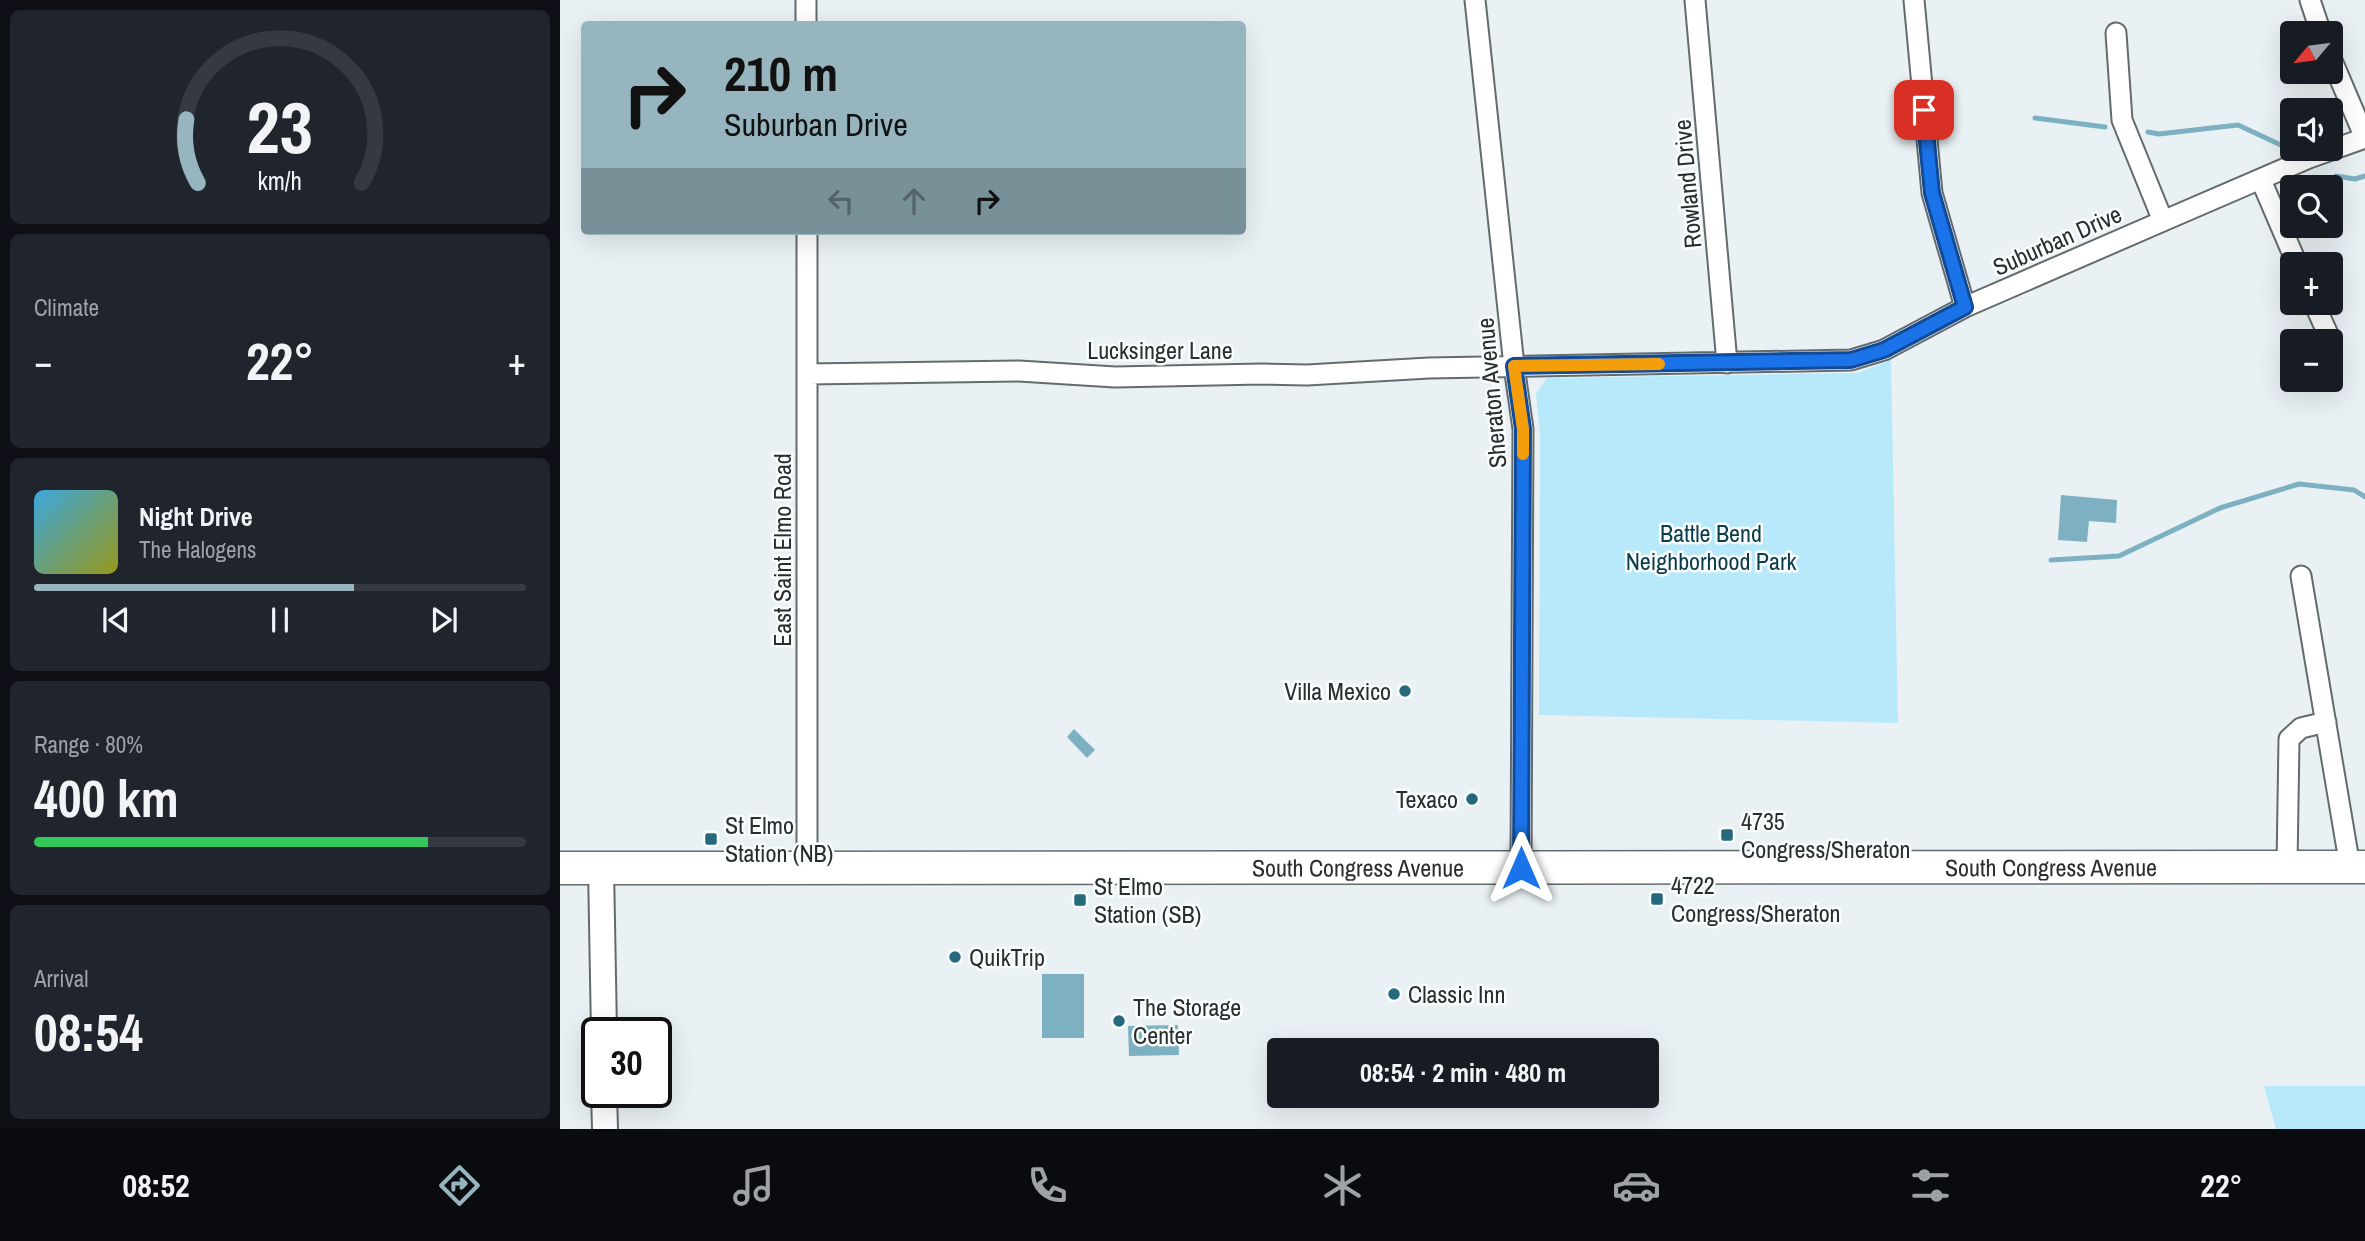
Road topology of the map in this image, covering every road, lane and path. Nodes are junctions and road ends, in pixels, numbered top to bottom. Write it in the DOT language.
graph roads {
  1 [pos="806,0"];
  2 [pos="1475,0"];
  3 [pos="1695,0"];
  4 [pos="1914,0"];
  5 [pos="2310,0"];
  6 [pos="806,21"];
  7 [pos="2317,21"];
  8 [pos="2116,33"];
  9 [pos="2342,84"];
  10 [pos="2365,138"];
  11 [pos="2261,180"];
  12 [pos="2163,221"];
  13 [pos="807,235"];
  14 [pos="2292,252"];
  15 [pos="1965,307"];
  16 [pos="1727,363"];
  17 [pos="1514,366"];
  18 [pos="807,373"];
  19 [pos="2301,576"];
  20 [pos="2326,722"];
  21 [pos="601,867"];
  22 [pos="2287,867"];
  23 [pos="2357,867"];
  24 [pos="560,868"];
  25 [pos="1521,868"];
  26 [pos="807,869"];
  27 [pos="604,1017"];
  28 [pos="604,1108"];
  29 [pos="605,1129"];
  1 -- 6 [label="street"];
  2 -- 17 [label="street, Sheraton Avenue"];
  3 -- 16 [label="street, Rowland Drive"];
  4 -- 15 [label="street"];
  5 -- 7 [label="street"];
  8 -- 12 [label="street"];
  9 -- 10 [label="street"];
  10 -- 11 [label="street, Suburban Drive"];
  11 -- 12 [label="street, Suburban Drive"];
  11 -- 14 [label="street"];
  12 -- 15 [label="street, Suburban Drive"];
  13 -- 18 [label="street, East Saint Elmo Road"];
  15 -- 16 [label="street, Suburban Drive"];
  16 -- 17 [label="street, Suburban Drive"];
  17 -- 18 [label="street, Lucksinger Lane"];
  17 -- 25 [label="street, Sheraton Avenue"];
  18 -- 26 [label="street, East Saint Elmo Road"];
  19 -- 20 [label="street"];
  20 -- 22 [label="street"];
  20 -- 23 [label="street"];
  21 -- 24 [label="main road, South Congress Avenue"];
  21 -- 26 [label="main road, South Congress Avenue"];
  21 -- 27 [label="street"];
  22 -- 23 [label="main road, South Congress Avenue"];
  22 -- 25 [label="main road, South Congress Avenue"];
  25 -- 26 [label="main road, South Congress Avenue"];
  28 -- 29 [label="street"];
}
